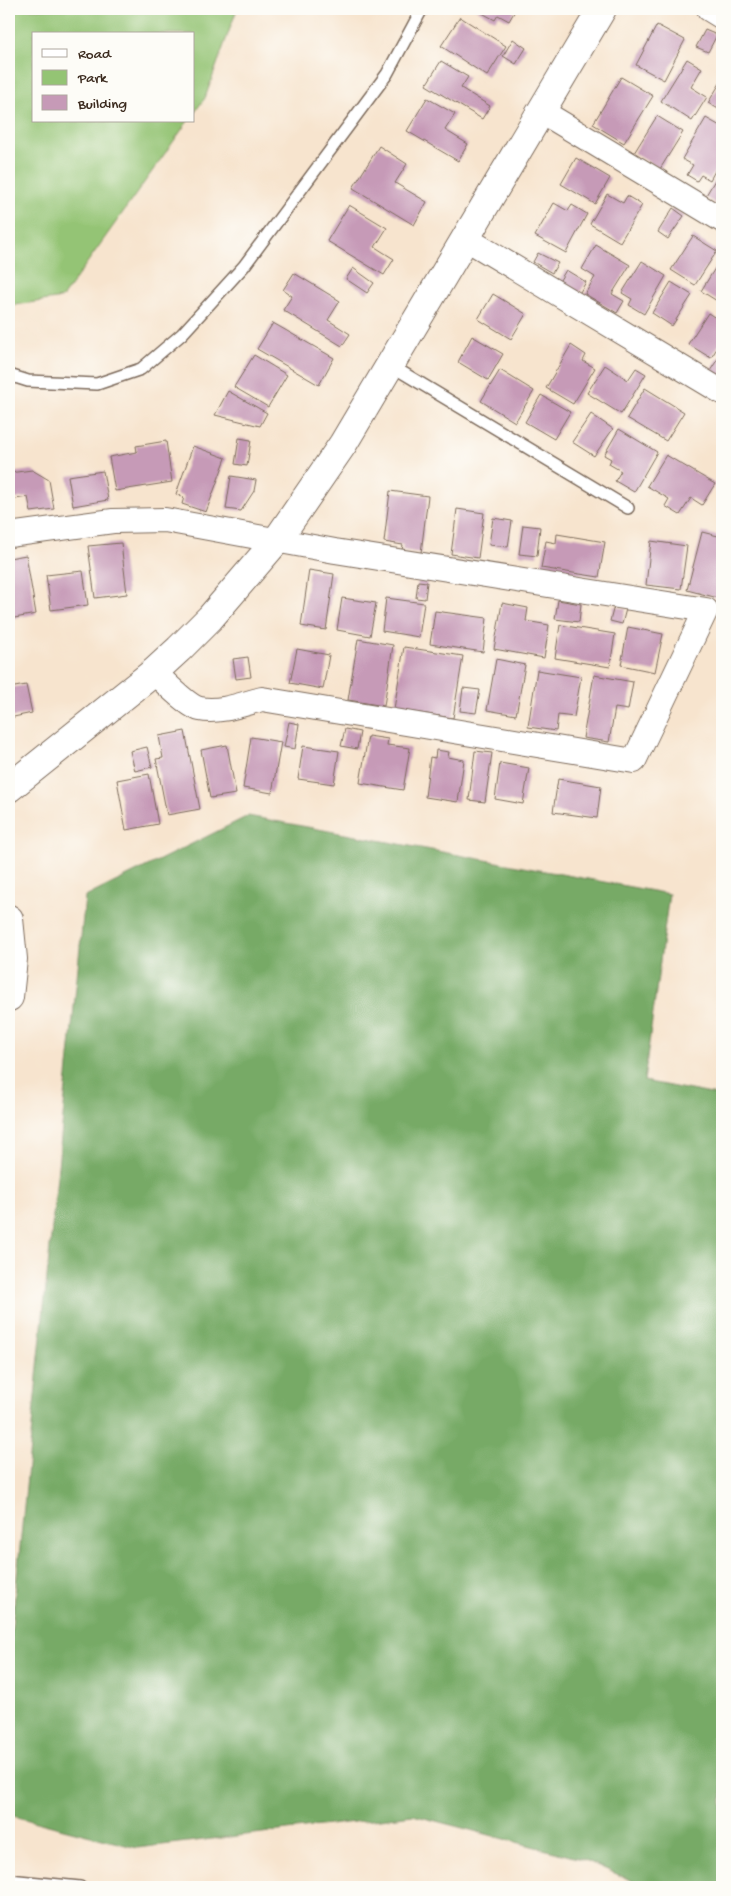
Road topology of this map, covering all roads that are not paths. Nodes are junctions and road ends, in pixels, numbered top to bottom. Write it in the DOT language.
graph roads {
  1 [pos="422,9"];
  2 [pos="602,9"];
  3 [pos="709,9"];
  4 [pos="722,17"];
  5 [pos="541,111"];
  6 [pos="722,220"];
  7 [pos="465,238"];
  8 [pos="390,364"];
  9 [pos="9,375"];
  10 [pos="722,392"];
  11 [pos="628,508"];
  12 [pos="9,536"];
  13 [pos="277,540"];
  14 [pos="154,672"];
  15 [pos="9,788"];
  16 [pos="9,919"];
  17 [pos="9,997"];
  18 [pos="9,1880"];
  19 [pos="80,1887"];
  1 -- 9 [label="lane"];
  2 -- 5 [label="street"];
  3 -- 4 [label="street"];
  5 -- 6 [label="street"];
  5 -- 7 [label="street"];
  7 -- 8 [label="street"];
  7 -- 10 [label="street"];
  8 -- 11 [label="lane"];
  8 -- 13 [label="street"];
  12 -- 13 [label="street"];
  13 -- 14 [label="street"];
  13 -- 14 [label="street"];
  14 -- 15 [label="street"];
  16 -- 17 [label="street"];
  18 -- 19 [label="lane"];
}
